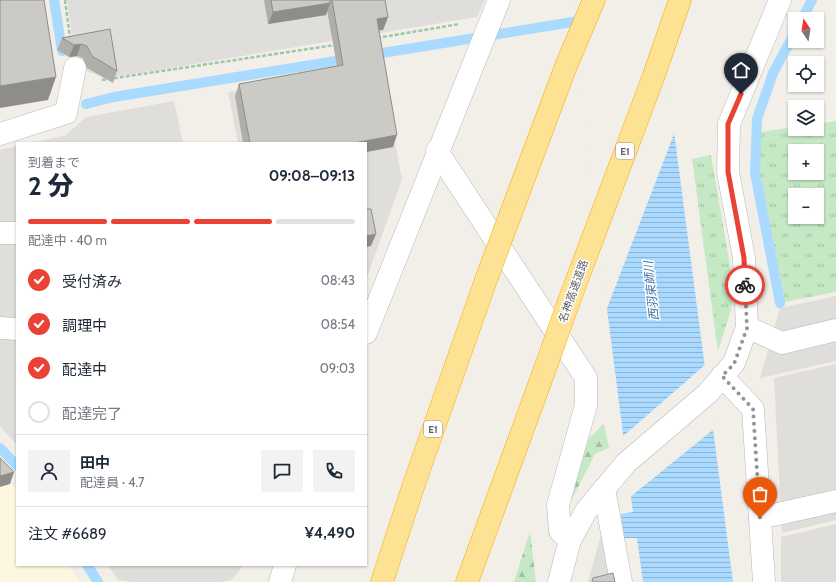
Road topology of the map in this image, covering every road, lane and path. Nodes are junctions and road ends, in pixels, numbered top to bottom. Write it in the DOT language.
graph roads {
  1 [pos="65,0"];
  2 [pos="594,0"];
  3 [pos="680,0"];
  4 [pos="780,0"];
  5 [pos="495,9"];
  6 [pos="374,39"];
  7 [pos="338,45"];
  8 [pos="75,68"];
  9 [pos="0,134"];
  10 [pos="437,151"];
  11 [pos="0,233"];
  12 [pos="16,233"];
  13 [pos="0,328"];
  14 [pos="747,328"];
  15 [pos="16,329"];
  16 [pos="367,330"];
  17 [pos="836,330"];
  18 [pos="722,376"];
  19 [pos="604,489"];
  20 [pos="836,501"];
  21 [pos="760,518"];
  22 [pos="570,540"];
  23 [pos="285,566"];
  24 [pos="280,582"];
  25 [pos="382,582"];
  26 [pos="467,582"];
  27 [pos="559,582"];
  28 [pos="621,582"];
  29 [pos="764,582"];
  1 -- 8 [label="path"];
  2 -- 25 [label="highway, E1, bridge"];
  3 -- 26 [label="highway, 名神高速道路 / E1, bridge"];
  4 -- 14 [label="street"];
  5 -- 6 [label="path"];
  5 -- 10 [label="street"];
  7 -- 8 [label="path"];
  8 -- 9 [label="street"];
  10 -- 16 [label="street"];
  10 -- 22 [label="street"];
  11 -- 12 [label="street"];
  13 -- 15 [label="street"];
  14 -- 17 [label="street"];
  14 -- 18 [label="street"];
  18 -- 19 [label="street"];
  18 -- 21 [label="street"];
  19 -- 22 [label="street"];
  19 -- 28 [label="street"];
  20 -- 21 [label="street"];
  21 -- 29 [label="street"];
  22 -- 27 [label="street"];
  23 -- 24 [label="street"];
}
